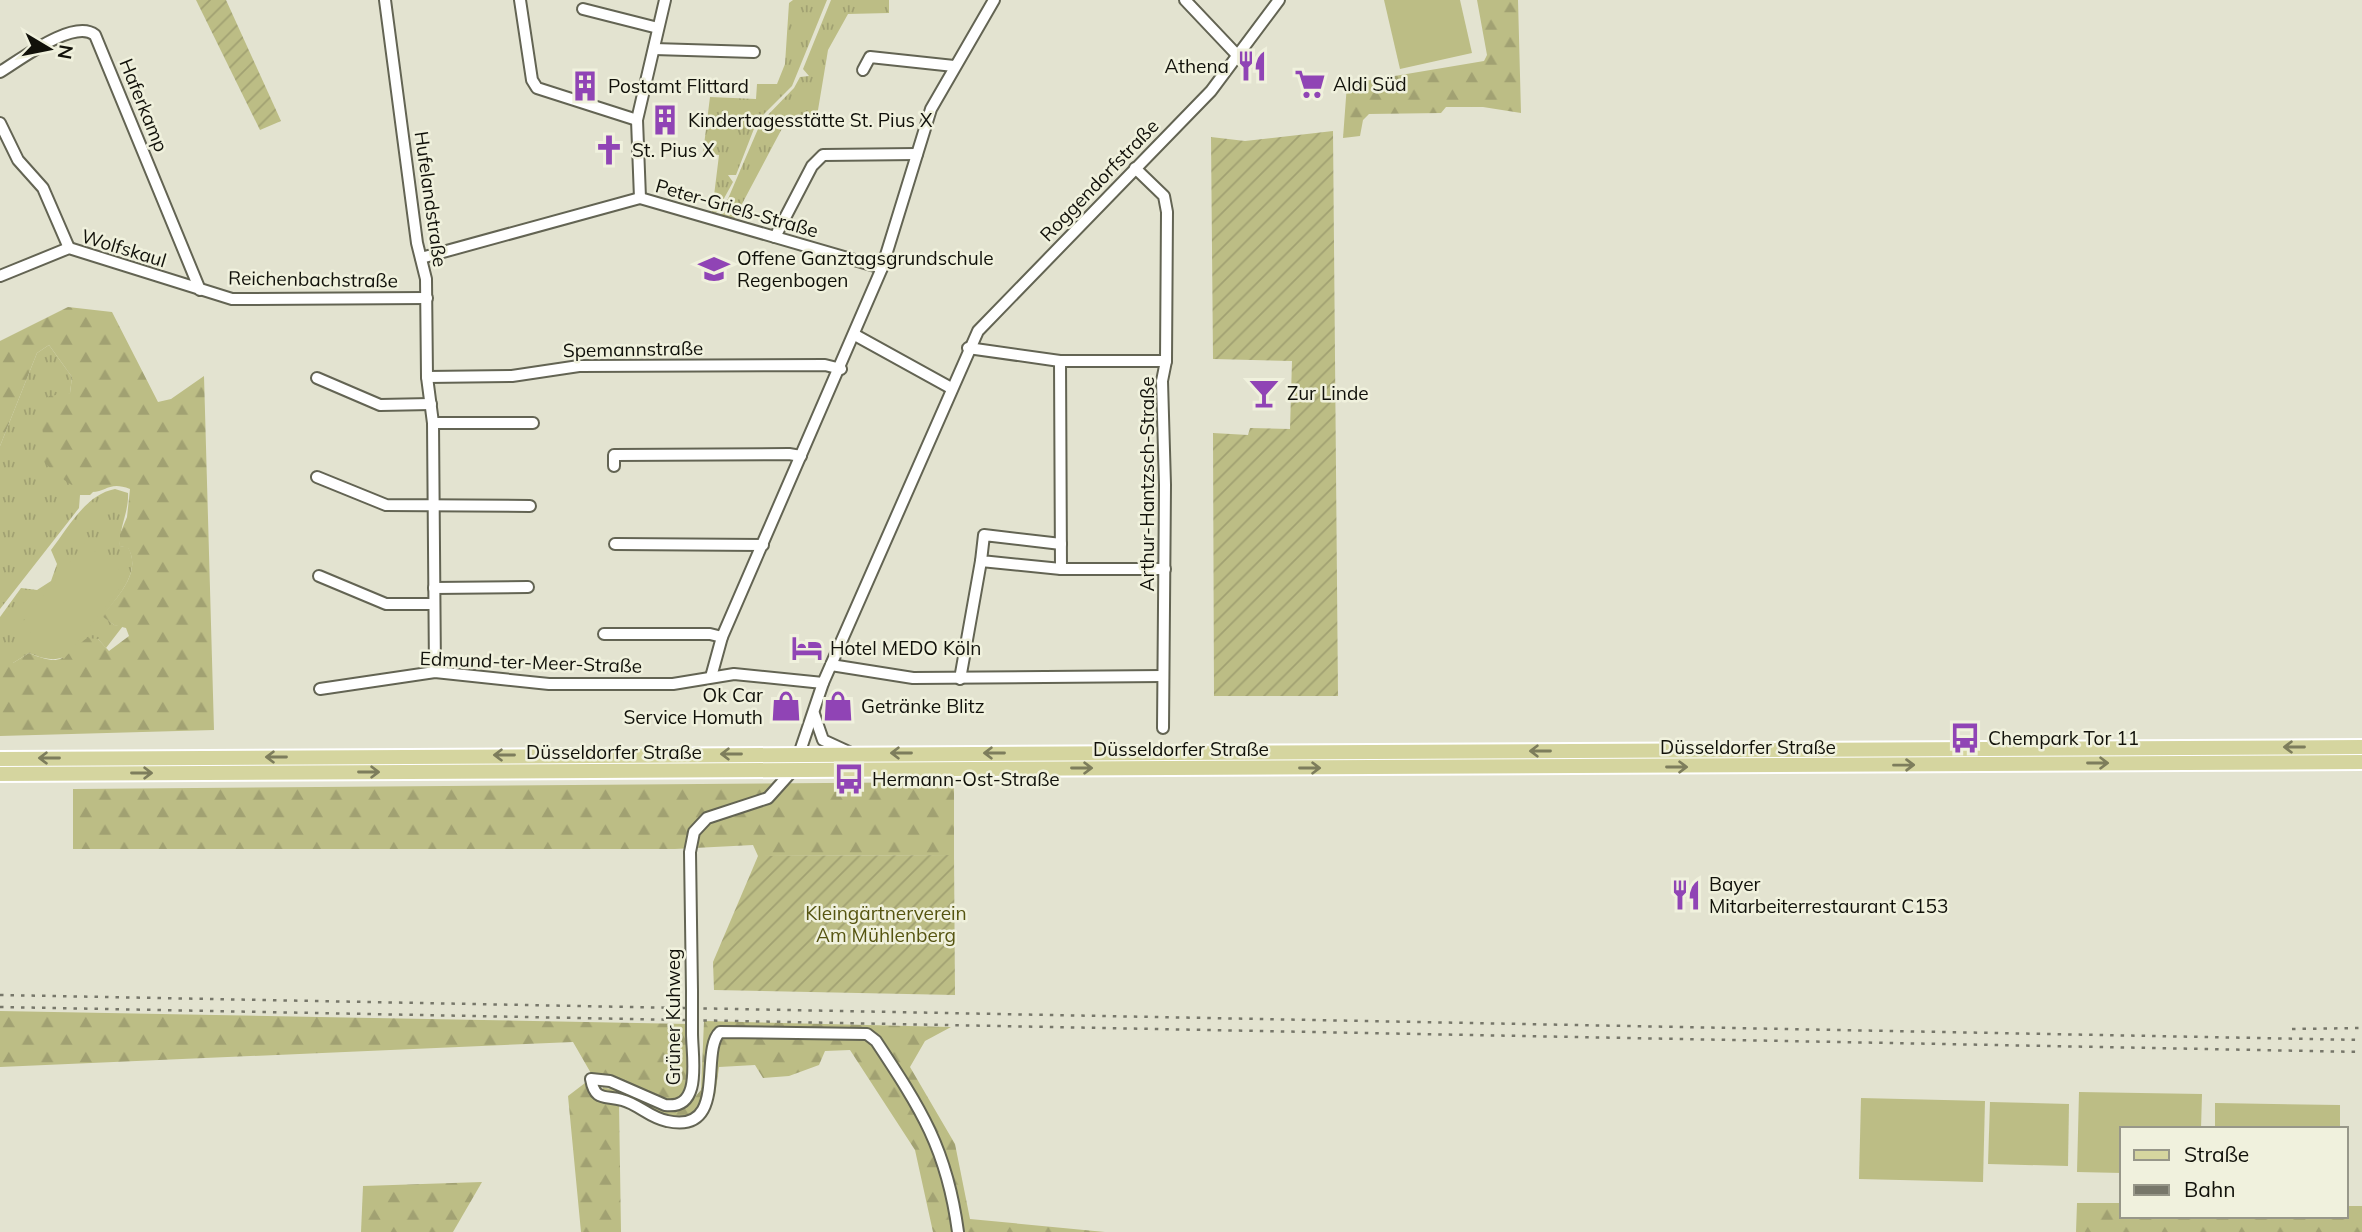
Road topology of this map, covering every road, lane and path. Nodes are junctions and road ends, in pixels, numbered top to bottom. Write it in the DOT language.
graph roads {
  1 [pos="386,0"];
  2 [pos="520,0"];
  3 [pos="665,0"];
  4 [pos="994,0"];
  5 [pos="1185,0"];
  6 [pos="1279,0"];
  7 [pos="583,9"];
  8 [pos="658,28"];
  9 [pos="654,49"];
  10 [pos="754,52"];
  11 [pos="1238,55"];
  12 [pos="954,66"];
  13 [pos="863,70"];
  14 [pos="0,72"];
  15 [pos="637,120"];
  16 [pos="0,123"];
  17 [pos="917,155"];
  18 [pos="1135,168"];
  19 [pos="640,198"];
  20 [pos="775,237"];
  21 [pos="69,248"];
  22 [pos="421,258"];
  23 [pos="882,268"];
  24 [pos="0,276"];
  25 [pos="200,290"];
  26 [pos="427,298"];
  27 [pos="855,335"];
  28 [pos="968,348"];
  29 [pos="1060,361"];
  30 [pos="1166,361"];
  31 [pos="841,369"];
  32 [pos="427,377"];
  33 [pos="317,378"];
  34 [pos="951,388"];
  35 [pos="431,404"];
  36 [pos="433,423"];
  37 [pos="533,423"];
  38 [pos="801,456"];
  39 [pos="614,466"];
  40 [pos="317,477"];
  41 [pos="433,505"];
  42 [pos="530,506"];
  43 [pos="615,544"];
  44 [pos="1061,544"];
  45 [pos="763,545"];
  46 [pos="981,561"];
  47 [pos="1061,569"];
  48 [pos="1165,569"];
  49 [pos="319,576"];
  50 [pos="434,587"];
  51 [pos="528,587"];
  52 [pos="434,604"];
  53 [pos="604,634"];
  54 [pos="722,637"];
  55 [pos="831,665"];
  56 [pos="435,673"];
  57 [pos="1163,676"];
  58 [pos="711,677"];
  59 [pos="960,679"];
  60 [pos="823,683"];
  61 [pos="320,689"];
  62 [pos="814,711"];
  63 [pos="1163,728"];
  64 [pos="2021,747"];
  65 [pos="2362,747"];
  66 [pos="800,754"];
  67 [pos="852,754"];
  68 [pos="0,758"];
  69 [pos="1608,758"];
  70 [pos="2362,762"];
  71 [pos="2022,763"];
  72 [pos="794,769"];
  73 [pos="0,774"];
  74 [pos="958,1232"];
  1 -- 22 [label="street, Hufelandstraße"];
  2 -- 15 [label="street"];
  3 -- 8 [label="street"];
  4 -- 12 [label="street"];
  5 -- 11 [label="street"];
  6 -- 11 [label="street, Roggendorfstraße"];
  7 -- 8 [label="street"];
  8 -- 9 [label="street"];
  9 -- 10 [label="street"];
  9 -- 15 [label="street"];
  11 -- 18 [label="street, Roggendorfstraße"];
  12 -- 13 [label="street"];
  12 -- 17 [label="street"];
  14 -- 25 [label="street, Haferkamp"];
  15 -- 19 [label="street"];
  16 -- 21 [label="street"];
  17 -- 20 [label="street"];
  17 -- 23 [label="street"];
  18 -- 28 [label="street, Roggendorfstraße"];
  18 -- 30 [label="street, Arthur-Hantzsch-Straße"];
  19 -- 20 [label="street, Peter-Grieß-Straße"];
  19 -- 22 [label="street, Peter-Grieß-Straße"];
  20 -- 23 [label="street, Peter-Grieß-Straße"];
  21 -- 24 [label="street, Wolfskaul"];
  21 -- 25 [label="street, Wolfskaul"];
  22 -- 26 [label="street, Hufelandstraße"];
  23 -- 27 [label="street"];
  25 -- 26 [label="street, Reichenbachstraße"];
  26 -- 32 [label="street, Hufelandstraße"];
  27 -- 31 [label="street"];
  27 -- 34 [label="street"];
  28 -- 29 [label="street"];
  28 -- 34 [label="street, Roggendorfstraße"];
  29 -- 30 [label="street"];
  29 -- 44 [label="street"];
  30 -- 48 [label="street, Arthur-Hantzsch-Straße"];
  31 -- 32 [label="street, Spemannstraße"];
  31 -- 38 [label="street"];
  32 -- 35 [label="street, Hufelandstraße"];
  33 -- 35 [label="street"];
  34 -- 55 [label="street, Roggendorfstraße"];
  35 -- 36 [label="street, Hufelandstraße"];
  36 -- 37 [label="street"];
  36 -- 41 [label="street, Hufelandstraße"];
  38 -- 39 [label="street"];
  38 -- 45 [label="street"];
  40 -- 41 [label="street"];
  41 -- 42 [label="street"];
  41 -- 50 [label="street, Hufelandstraße"];
  43 -- 45 [label="street"];
  44 -- 46 [label="street"];
  44 -- 47 [label="street"];
  45 -- 54 [label="street"];
  46 -- 47 [label="street"];
  46 -- 59 [label="street"];
  47 -- 48 [label="street"];
  48 -- 57 [label="street, Arthur-Hantzsch-Straße"];
  49 -- 52 [label="street"];
  50 -- 51 [label="street"];
  50 -- 52 [label="street, Hufelandstraße"];
  52 -- 56 [label="street, Hufelandstraße"];
  53 -- 54 [label="street"];
  54 -- 58 [label="street"];
  55 -- 59 [label="street"];
  55 -- 60 [label="street, Roggendorfstraße"];
  56 -- 58 [label="street, Edmund-ter-Meer-Straße"];
  56 -- 61 [label="street, Edmund-ter-Meer-Straße"];
  57 -- 59 [label="street"];
  57 -- 63 [label="street, Arthur-Hantzsch-Straße"];
  58 -- 60 [label="street, Edmund-ter-Meer-Straße"];
  60 -- 62 [label="street, Roggendorfstraße"];
  62 -- 66 [label="street, Roggendorfstraße"];
  62 -- 67 [label="street"];
  65 -- 64 [label="main road, Düsseldorfer Straße, one-way"];
  64 -- 69 [label="main road, Düsseldorfer Straße"];
  64 -- 71 [label="main road"];
  66 -- 67 [label="main road, Düsseldorfer Straße"];
  66 -- 68 [label="main road, Düsseldorfer Straße, one-way"];
  66 -- 72 [label="street, Roggendorfstraße"];
  69 -- 67 [label="main road, Düsseldorfer Straße, one-way"];
  69 -- 71 [label="main road, Düsseldorfer Straße, one-way"];
  72 -- 69 [label="main road, Düsseldorfer Straße, one-way"];
  71 -- 70 [label="main road, Düsseldorfer Straße, one-way"];
  73 -- 72 [label="main road, Düsseldorfer Straße, one-way"];
  72 -- 74 [label="street, Grüner Kuhweg, bridge"];
}
